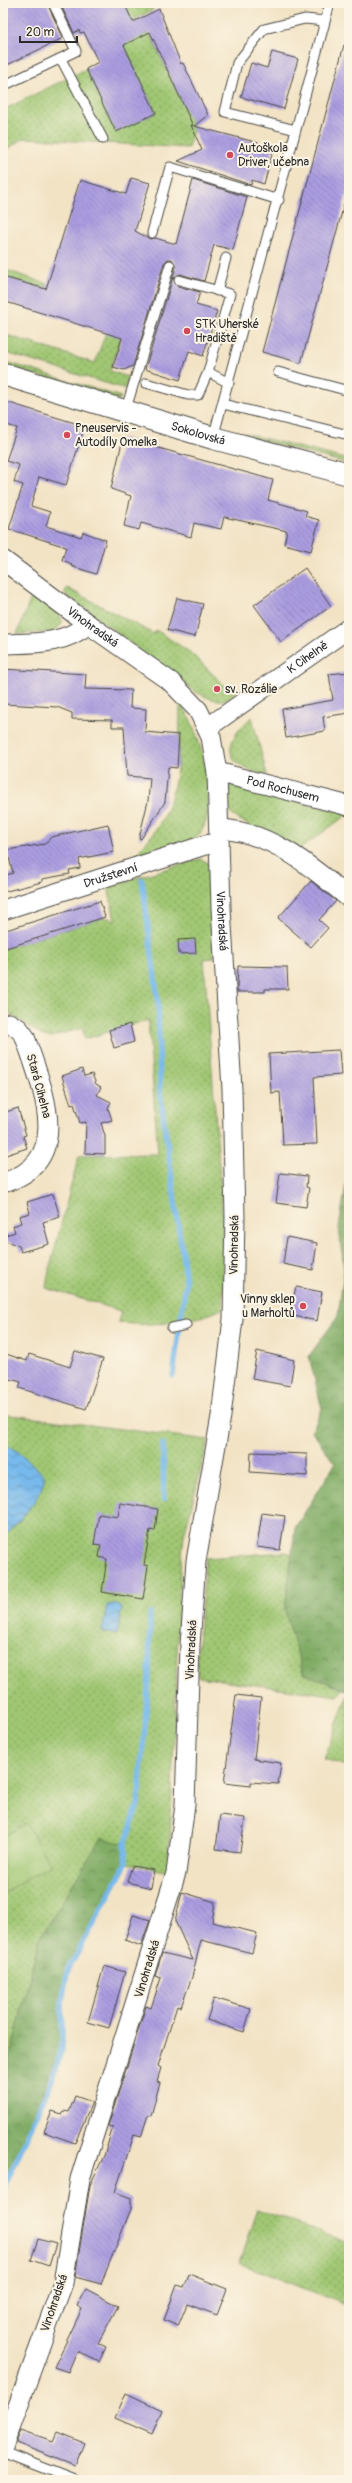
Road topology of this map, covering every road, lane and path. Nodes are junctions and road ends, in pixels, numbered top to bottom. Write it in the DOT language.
graph roads {
  1 [pos="53,3"];
  2 [pos="330,3"];
  3 [pos="326,21"];
  4 [pos="61,59"];
  5 [pos="3,86"];
  6 [pos="296,130"];
  7 [pos="103,139"];
  8 [pos="279,200"];
  9 [pos="152,233"];
  10 [pos="226,258"];
  11 [pos="170,264"];
  12 [pos="179,280"];
  13 [pos="217,291"];
  14 [pos="208,372"];
  15 [pos="278,372"];
  16 [pos="3,374"];
  17 [pos="146,383"];
  18 [pos="229,383"];
  19 [pos="349,391"];
  20 [pos="223,404"];
  21 [pos="125,412"];
  22 [pos="349,435"];
  23 [pos="213,438"];
  24 [pos="349,474"];
  25 [pos="3,560"];
  26 [pos="88,624"];
  27 [pos="349,628"];
  28 [pos="3,644"];
  29 [pos="207,728"];
  30 [pos="217,772"];
  31 [pos="349,806"];
  32 [pos="219,836"];
  33 [pos="349,898"];
  34 [pos="3,910"];
  35 [pos="9,1023"];
  36 [pos="3,1183"];
  37 [pos="186,1325"];
  38 [pos="172,1328"];
  39 [pos="3,2447"];
  40 [pos="3,2452"];
  41 [pos="75,2480"];
  1 -- 4 [label="lane"];
  2 -- 3 [label="lane"];
  3 -- 6 [label="lane"];
  3 -- 6 [label="lane"];
  4 -- 5 [label="lane"];
  4 -- 7 [label="lane"];
  6 -- 8 [label="lane"];
  8 -- 9 [label="lane"];
  8 -- 18 [label="lane"];
  10 -- 13 [label="lane"];
  11 -- 21 [label="lane"];
  12 -- 13 [label="lane"];
  13 -- 14 [label="lane"];
  14 -- 17 [label="lane"];
  14 -- 18 [label="lane"];
  15 -- 19 [label="lane"];
  16 -- 21 [label="main road, Sokolovská"];
  18 -- 20 [label="lane"];
  20 -- 22 [label="lane"];
  20 -- 23 [label="lane"];
  21 -- 23 [label="main road, Sokolovská"];
  23 -- 24 [label="main road, Sokolovská"];
  25 -- 26 [label="street, Vinohradská"];
  26 -- 28 [label="street"];
  26 -- 29 [label="street, Vinohradská"];
  27 -- 29 [label="street, K Cihelně"];
  29 -- 30 [label="street, Vinohradská"];
  30 -- 31 [label="street, Pod Rochusem"];
  30 -- 32 [label="street, Vinohradská"];
  32 -- 33 [label="street"];
  32 -- 34 [label="street, Družstevní"];
  32 -- 39 [label="street, Vinohradská"];
  35 -- 36 [label="street, Stará Cihelna"];
  37 -- 38 [label="lane"];
  40 -- 41 [label="lane"];
}
